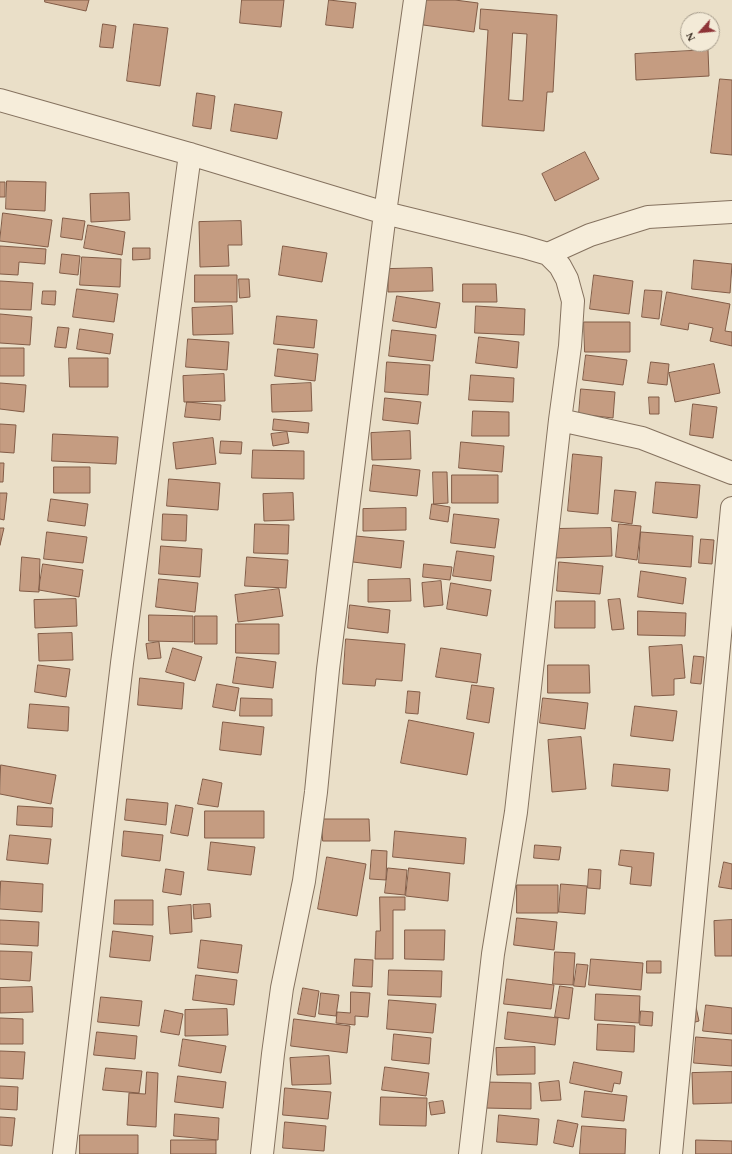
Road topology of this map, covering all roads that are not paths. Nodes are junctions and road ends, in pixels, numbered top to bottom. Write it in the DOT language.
graph roads {
  1 [pos="416,0"];
  2 [pos="0,100"];
  3 [pos="190,154"];
  4 [pos="732,212"];
  5 [pos="385,213"];
  6 [pos="548,254"];
  7 [pos="560,420"];
  8 [pos="732,473"];
  9 [pos="732,508"];
  10 [pos="64,1154"];
  11 [pos="262,1154"];
  12 [pos="470,1154"];
  13 [pos="671,1154"];
  1 -- 5 [label="street"];
  2 -- 3 [label="street"];
  3 -- 5 [label="street"];
  3 -- 10 [label="street"];
  4 -- 6 [label="street"];
  5 -- 6 [label="street"];
  5 -- 11 [label="street"];
  6 -- 7 [label="street"];
  7 -- 8 [label="street"];
  7 -- 12 [label="street"];
  9 -- 13 [label="street"];
}
